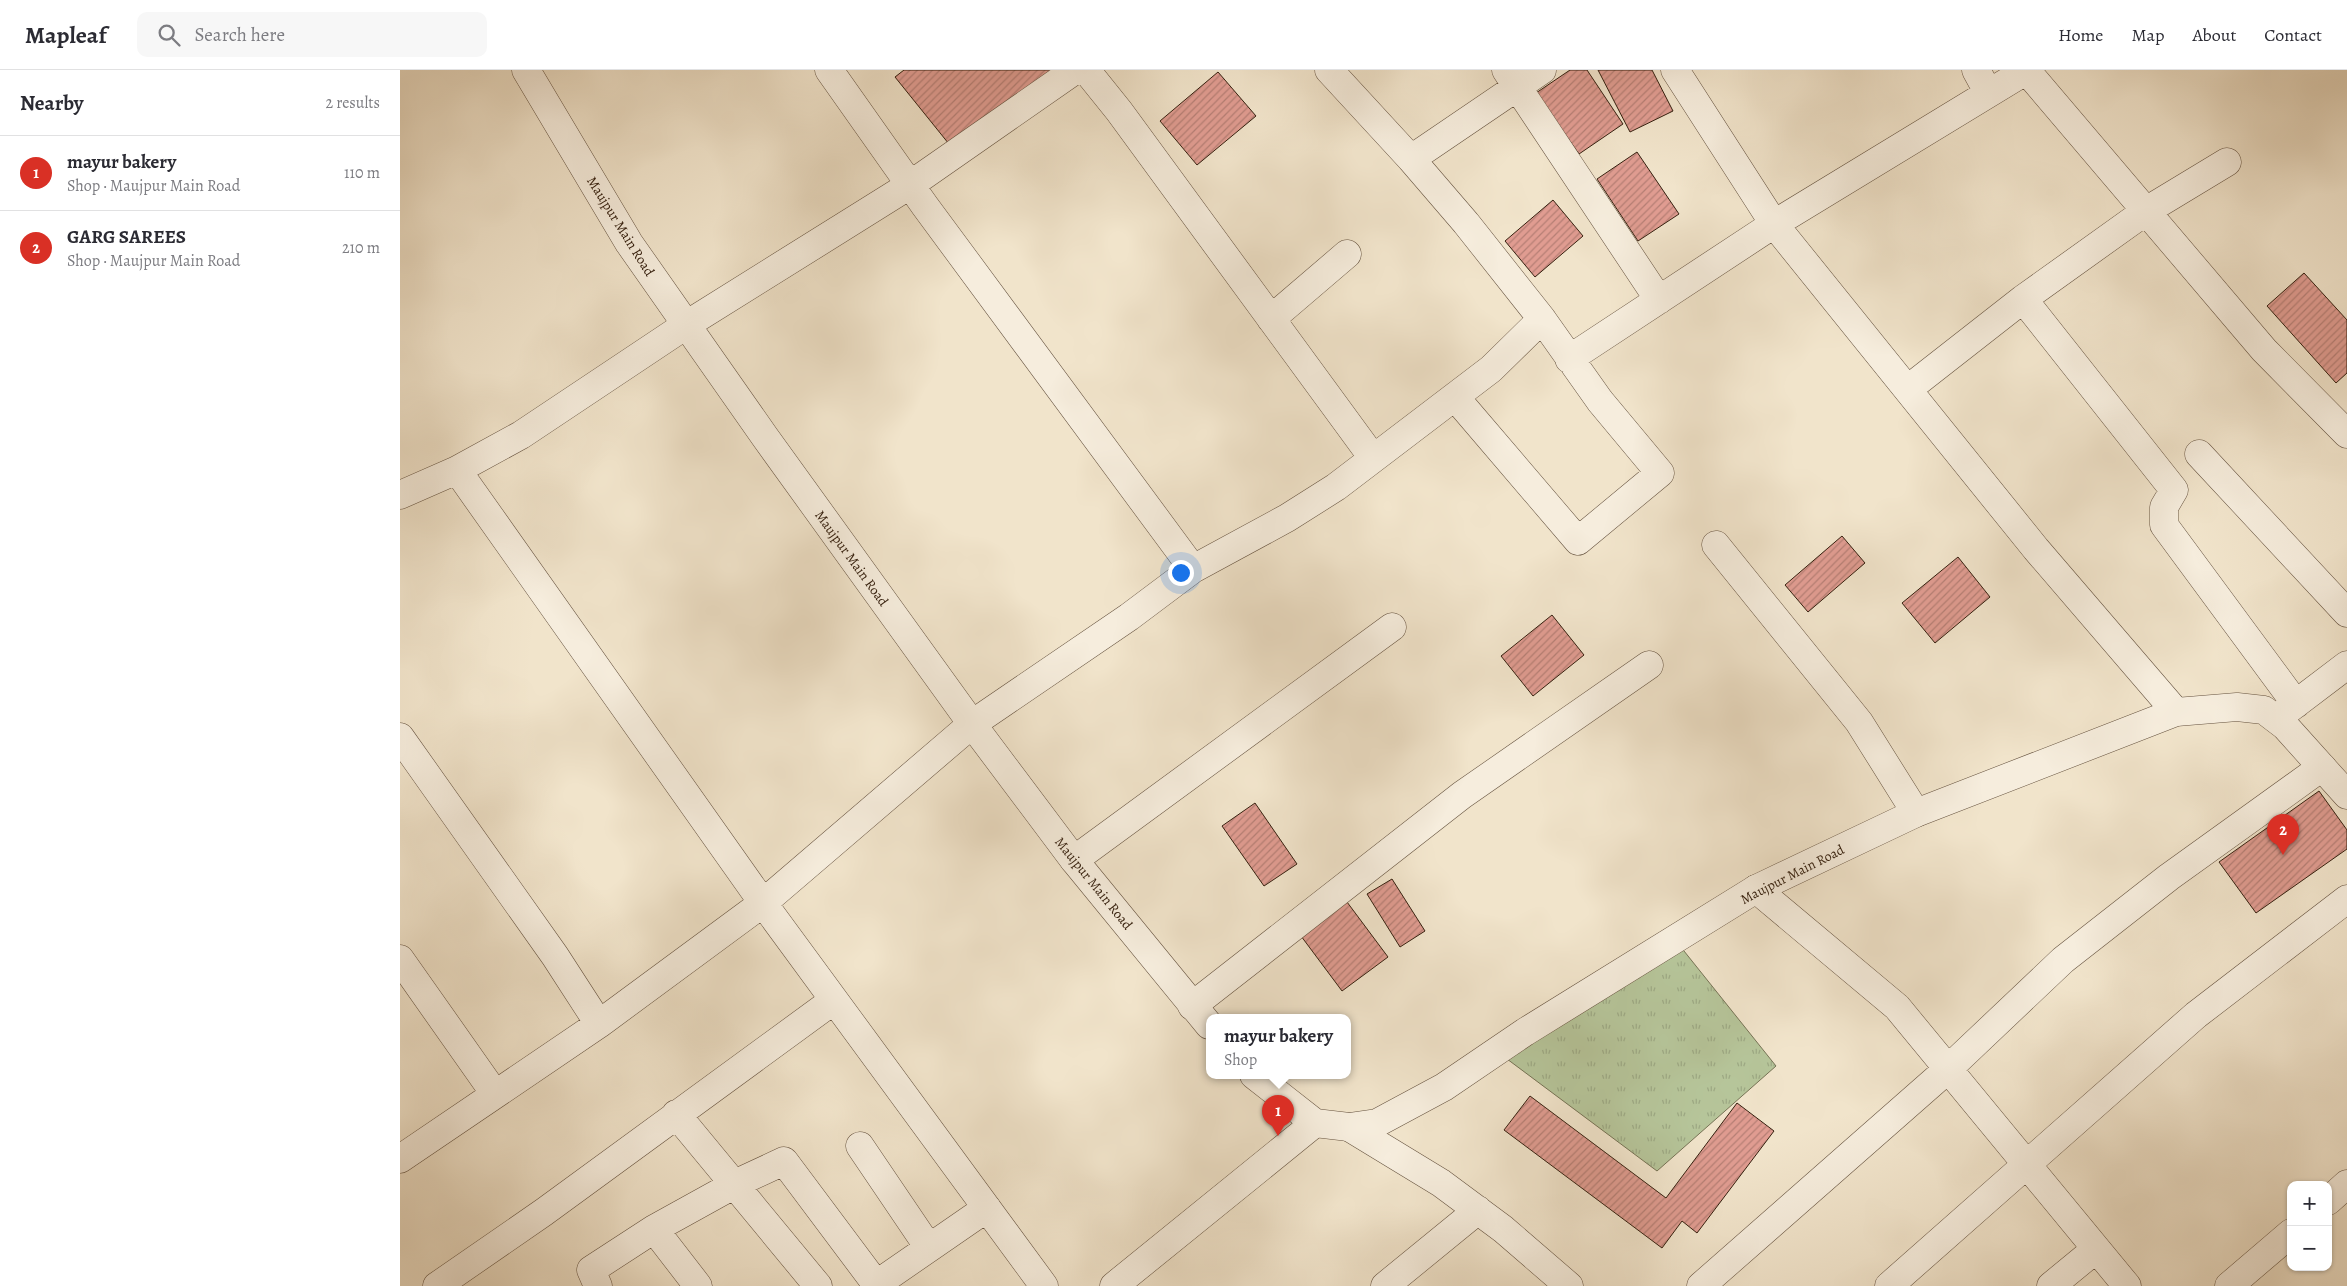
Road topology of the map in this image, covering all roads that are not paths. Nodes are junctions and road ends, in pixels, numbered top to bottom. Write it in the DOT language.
graph roads {
  1 [pos="526,70"];
  2 [pos="829,70"];
  3 [pos="1075,70"];
  4 [pos="1086,70"];
  5 [pos="1329,70"];
  6 [pos="1542,70"];
  7 [pos="1675,70"];
  8 [pos="2026,70"];
  9 [pos="1511,78"];
  10 [pos="1982,81"];
  11 [pos="1411,159"];
  12 [pos="2227,162"];
  13 [pos="910,185"];
  14 [pos="2146,210"];
  15 [pos="1774,224"];
  16 [pos="1347,254"];
  17 [pos="2023,298"];
  18 [pos="1659,300"];
  19 [pos="1271,319"];
  20 [pos="1542,319"];
  21 [pos="686,325"];
  22 [pos="1568,359"];
  23 [pos="1908,389"];
  24 [pos="1455,397"];
  25 [pos="2347,434"];
  26 [pos="2199,454"];
  27 [pos="1373,458"];
  28 [pos="457,470"];
  29 [pos="400,495"];
  30 [pos="1716,545"];
  31 [pos="1193,569"];
  32 [pos="2347,613"];
  33 [pos="1392,627"];
  34 [pos="2347,665"];
  35 [pos="1648,666"];
  36 [pos="2286,711"];
  37 [pos="2176,712"];
  38 [pos="972,724"];
  39 [pos="400,737"];
  40 [pos="2322,767"];
  41 [pos="2347,795"];
  42 [pos="1916,813"];
  43 [pos="1074,860"];
  44 [pos="1756,890"];
  45 [pos="2347,899"];
  46 [pos="763,903"];
  47 [pos="400,958"];
  48 [pos="834,1000"];
  49 [pos="1201,1015"];
  50 [pos="599,1024"];
  51 [pos="1948,1069"];
  52 [pos="1259,1079"];
  53 [pos="495,1094"];
  54 [pos="676,1114"];
  55 [pos="1315,1123"];
  56 [pos="1349,1127"];
  57 [pos="860,1146"];
  58 [pos="404,1148"];
  59 [pos="2026,1164"];
  60 [pos="2347,1184"];
  61 [pos="734,1185"];
  62 [pos="2332,1197"];
  63 [pos="987,1208"];
  64 [pos="1478,1210"];
  65 [pos="654,1229"];
  66 [pos="2287,1236"];
  67 [pos="929,1248"];
  68 [pos="2096,1249"];
  69 [pos="875,1285"];
  70 [pos="437,1286"];
  71 [pos="598,1286"];
  72 [pos="698,1286"];
  73 [pos="818,1286"];
  74 [pos="1044,1286"];
  75 [pos="1114,1286"];
  76 [pos="1385,1286"];
  77 [pos="1569,1286"];
  78 [pos="1701,1286"];
  79 [pos="1889,1286"];
  80 [pos="2051,1286"];
  81 [pos="2126,1286"];
  82 [pos="2229,1286"];
  1 -- 21 [label="street, Maujpur Main Road"];
  2 -- 13 [label="street"];
  3 -- 13 [label="street"];
  4 -- 19 [label="street"];
  5 -- 11 [label="street"];
  6 -- 9 [label="street"];
  7 -- 15 [label="street"];
  8 -- 10 [label="street"];
  8 -- 14 [label="street"];
  9 -- 11 [label="street"];
  9 -- 18 [label="street"];
  10 -- 15 [label="street"];
  11 -- 20 [label="street"];
  12 -- 14 [label="street"];
  13 -- 21 [label="street"];
  13 -- 31 [label="street"];
  14 -- 17 [label="street"];
  14 -- 25 [label="street"];
  15 -- 18 [label="street"];
  15 -- 23 [label="street"];
  16 -- 19 [label="street"];
  17 -- 23 [label="street"];
  17 -- 36 [label="street"];
  18 -- 22 [label="street"];
  19 -- 27 [label="street"];
  20 -- 22 [label="street"];
  20 -- 24 [label="street"];
  21 -- 28 [label="street"];
  21 -- 38 [label="street, Maujpur Main Road"];
  22 -- 24 [label="street"];
  23 -- 37 [label="street"];
  24 -- 27 [label="street"];
  26 -- 32 [label="street"];
  27 -- 31 [label="street"];
  28 -- 29 [label="street"];
  28 -- 46 [label="street"];
  30 -- 42 [label="street"];
  31 -- 38 [label="street"];
  33 -- 43 [label="street"];
  34 -- 36 [label="street"];
  35 -- 49 [label="street"];
  36 -- 37 [label="street, Maujpur Main Road"];
  36 -- 40 [label="street, Maujpur Main Road"];
  37 -- 42 [label="street, Maujpur Main Road"];
  38 -- 43 [label="street, Maujpur Main Road"];
  38 -- 46 [label="street"];
  39 -- 50 [label="street"];
  40 -- 41 [label="street, Maujpur Main Road"];
  40 -- 51 [label="street"];
  42 -- 44 [label="street, Maujpur Main Road"];
  43 -- 49 [label="street, Maujpur Main Road"];
  44 -- 51 [label="street"];
  44 -- 56 [label="street, Maujpur Main Road"];
  45 -- 59 [label="street"];
  46 -- 48 [label="street"];
  46 -- 50 [label="street"];
  47 -- 53 [label="street"];
  48 -- 54 [label="street"];
  48 -- 63 [label="street"];
  50 -- 53 [label="street"];
  51 -- 59 [label="street"];
  51 -- 78 [label="street"];
  52 -- 55 [label="street"];
  53 -- 58 [label="street"];
  54 -- 61 [label="street"];
  54 -- 70 [label="street"];
  55 -- 56 [label="street, Maujpur Main Road"];
  55 -- 75 [label="street"];
  56 -- 64 [label="street"];
  57 -- 67 [label="street"];
  59 -- 68 [label="street"];
  59 -- 79 [label="street"];
  60 -- 62 [label="street"];
  61 -- 65 [label="street"];
  61 -- 69 [label="street"];
  61 -- 73 [label="street"];
  63 -- 67 [label="street"];
  63 -- 74 [label="street"];
  64 -- 76 [label="street"];
  64 -- 77 [label="street"];
  65 -- 71 [label="street"];
  65 -- 72 [label="street"];
  66 -- 82 [label="street"];
  67 -- 69 [label="street"];
  68 -- 80 [label="street"];
  68 -- 81 [label="street"];
}
